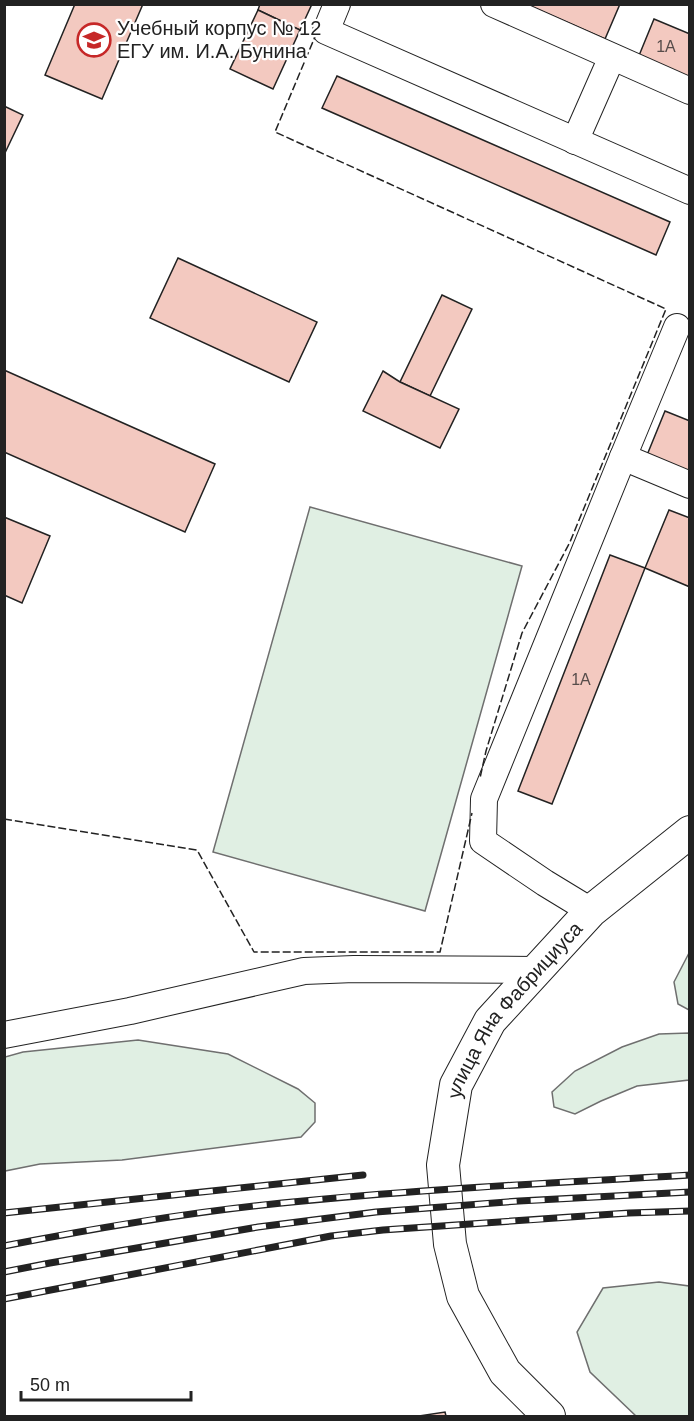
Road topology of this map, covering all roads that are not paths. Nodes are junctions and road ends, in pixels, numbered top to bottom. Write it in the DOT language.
graph roads {
  1 [pos="337,4"];
  2 [pos="494,4"];
  3 [pos="612,57"];
  4 [pos="690,91"];
  5 [pos="575,141"];
  6 [pos="690,192"];
  7 [pos="677,327"];
  8 [pos="623,458"];
  9 [pos="690,485"];
  10 [pos="690,832"];
  11 [pos="591,911"];
  12 [pos="537,970"];
  13 [pos="4,1035"];
  14 [pos="549,1416"];
  1 -- 5 [label="lane"];
  2 -- 3 [label="lane"];
  3 -- 4 [label="lane"];
  3 -- 5 [label="lane"];
  5 -- 6 [label="lane"];
  7 -- 8 [label="lane"];
  8 -- 9 [label="lane"];
  8 -- 11 [label="lane"];
  10 -- 11 [label="main road, улица Яна Фабрициуса"];
  11 -- 12 [label="main road, улица Яна Фабрициуса"];
  12 -- 13 [label="lane"];
  12 -- 14 [label="main road, улица Яна Фабрициуса"];
}
